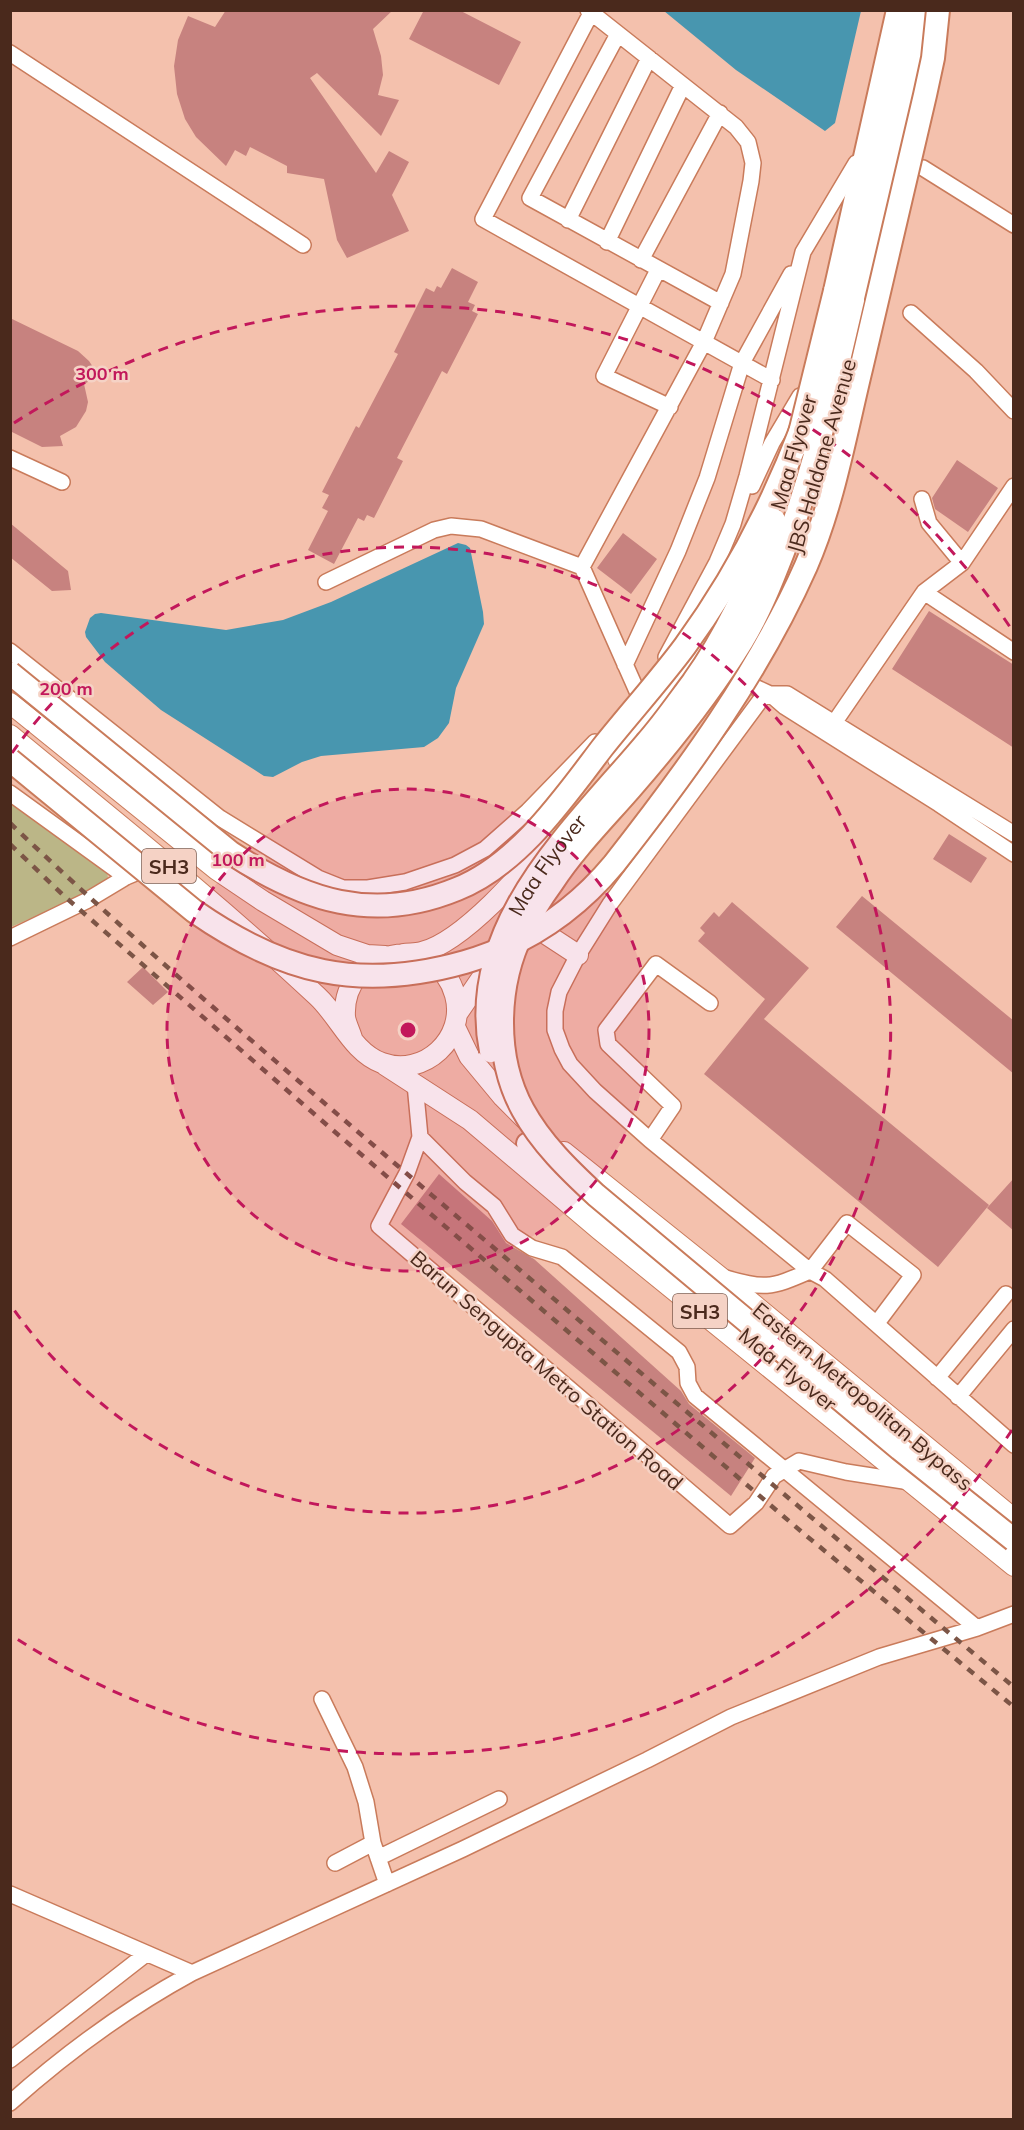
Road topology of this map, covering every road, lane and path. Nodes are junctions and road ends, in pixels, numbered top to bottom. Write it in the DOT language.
graph roads {
  1 [pos="888,10"];
  2 [pos="898,10"];
  3 [pos="919,10"];
  4 [pos="930,10"];
  5 [pos="938,10"];
  6 [pos="589,12"];
  7 [pos="618,34"];
  8 [pos="10,53"];
  9 [pos="649,58"];
  10 [pos="683,84"];
  11 [pos="720,113"];
  12 [pos="856,163"];
  13 [pos="923,168"];
  14 [pos="568,220"];
  15 [pos="1014,225"];
  16 [pos="607,242"];
  17 [pos="303,245"];
  18 [pos="803,252"];
  19 [pos="641,260"];
  20 [pos="658,270"];
  21 [pos="722,303"];
  22 [pos="640,306"];
  23 [pos="911,313"];
  24 [pos="704,342"];
  25 [pos="742,363"];
  26 [pos="772,380"];
  27 [pos="800,396"];
  28 [pos="670,407"];
  29 [pos="1014,411"];
  30 [pos="801,430"];
  31 [pos="10,458"];
  32 [pos="62,482"];
  33 [pos="1014,486"];
  34 [pos="922,499"];
  35 [pos="733,524"];
  36 [pos="962,563"];
  37 [pos="582,567"];
  38 [pos="326,582"];
  39 [pos="924,592"];
  40 [pos="10,651"];
  41 [pos="1014,652"];
  42 [pos="625,665"];
  43 [pos="10,673"];
  44 [pos="731,676"];
  45 [pos="637,694"];
  46 [pos="770,694"];
  47 [pos="10,703"];
  48 [pos="650,720"];
  49 [pos="834,723"];
  50 [pos="10,735"];
  51 [pos="78,759"];
  52 [pos="10,760"];
  53 [pos="169,778"];
  54 [pos="10,793"];
  55 [pos="1014,834"];
  56 [pos="1014,854"];
  57 [pos="164,862"];
  58 [pos="126,877"];
  59 [pos="527,921"];
  60 [pos="10,938"];
  61 [pos="394,955"];
  62 [pos="578,955"];
  63 [pos="710,1003"];
  64 [pos="456,1020"];
  65 [pos="352,1038"];
  66 [pos="383,1064"];
  67 [pos="416,1084"];
  68 [pos="420,1137"];
  69 [pos="650,1140"];
  70 [pos="810,1271"];
  71 [pos="719,1276"];
  72 [pos="1006,1294"];
  73 [pos="877,1323"];
  74 [pos="1014,1329"];
  75 [pos="937,1378"];
  76 [pos="958,1397"];
  77 [pos="1014,1445"];
  78 [pos="784,1470"];
  79 [pos="910,1482"];
  80 [pos="1014,1519"];
  81 [pos="1014,1540"];
  82 [pos="1014,1554"];
  83 [pos="1014,1566"];
  84 [pos="1014,1614"];
  85 [pos="977,1628"];
  86 [pos="322,1699"];
  87 [pos="499,1799"];
  88 [pos="373,1843"];
  89 [pos="378,1858"];
  90 [pos="335,1863"];
  91 [pos="387,1884"];
  92 [pos="10,1894"];
  93 [pos="146,1954"];
  94 [pos="192,1973"];
  95 [pos="10,2060"];
  96 [pos="10,2103"];
  1 -- 12 [label="main road, JBS Haldane Avenue"];
  2 -- 30 [label="highway, Maa Flyover, bridge"];
  3 -- 81 [label="highway, Maa Flyover, bridge"];
  4 -- 44 [label="main road, JBS Haldane Avenue"];
  5 -- 52 [label="highway, bridge"];
  6 -- 7 [label="street"];
  6 -- 22 [label="street"];
  7 -- 9 [label="street"];
  7 -- 14 [label="street"];
  8 -- 17 [label="street"];
  9 -- 10 [label="street"];
  9 -- 14 [label="street"];
  10 -- 11 [label="street"];
  10 -- 16 [label="street"];
  11 -- 19 [label="street"];
  11 -- 21 [label="street"];
  12 -- 18 [label="street"];
  12 -- 27 [label="main road, JBS Haldane Avenue"];
  13 -- 15 [label="street"];
  14 -- 16 [label="street"];
  16 -- 19 [label="street"];
  18 -- 25 [label="street"];
  18 -- 26 [label="street"];
  19 -- 20 [label="street"];
  20 -- 21 [label="street"];
  20 -- 22 [label="street"];
  21 -- 24 [label="street"];
  22 -- 24 [label="street"];
  22 -- 28 [label="street"];
  23 -- 29 [label="street"];
  24 -- 25 [label="street"];
  24 -- 28 [label="street"];
  25 -- 26 [label="street"];
  25 -- 42 [label="street"];
  26 -- 35 [label="street"];
  27 -- 35 [label="street"];
  27 -- 48 [label="main road, JBS Haldane Avenue"];
  28 -- 37 [label="street"];
  30 -- 43 [label="highway, bridge"];
  30 -- 82 [label="highway, Maa Flyover, bridge"];
  31 -- 32 [label="street"];
  33 -- 36 [label="street"];
  34 -- 36 [label="street"];
  35 -- 45 [label="street"];
  36 -- 39 [label="street"];
  37 -- 38 [label="street"];
  37 -- 42 [label="street"];
  39 -- 41 [label="street"];
  39 -- 49 [label="street"];
  40 -- 53 [label="street"];
  42 -- 45 [label="street"];
  44 -- 46 [label="street"];
  44 -- 59 [label="main road, JBS Haldane Avenue"];
  45 -- 48 [label="street"];
  45 -- 53 [label="street"];
  46 -- 49 [label="street"];
  46 -- 56 [label="street"];
  46 -- 62 [label="street"];
  47 -- 51 [label="main road, SH3"];
  48 -- 61 [label="main road, JBS Haldane Avenue"];
  49 -- 55 [label="street"];
  50 -- 57 [label="main road, SH3"];
  51 -- 53 [label="street"];
  51 -- 61 [label="main road, SH3"];
  54 -- 58 [label="street"];
  57 -- 58 [label="street"];
  57 -- 65 [label="main road, SH3"];
  58 -- 60 [label="street"];
  59 -- 62 [label="main road"];
  59 -- 64 [label="main road, JBS Haldane Avenue"];
  61 -- 64 [label="main road, SH3"];
  61 -- 65 [label="main road"];
  62 -- 69 [label="street"];
  63 -- 69 [label="street"];
  64 -- 66 [label="main road"];
  64 -- 71 [label="main road, Eastern Metropolitan Bypass / SH3"];
  65 -- 66 [label="main road, SH3"];
  66 -- 67 [label="main road, SH3"];
  67 -- 68 [label="street, Barun Sengupta Metro Station Road"];
  67 -- 79 [label="main road, SH3"];
  68 -- 78 [label="street"];
  68 -- 78 [label="street, Barun Sengupta Metro Station Road"];
  69 -- 70 [label="street"];
  70 -- 71 [label="street"];
  70 -- 73 [label="street"];
  70 -- 73 [label="street"];
  71 -- 80 [label="main road, Eastern Metropolitan Bypass / SH3"];
  72 -- 75 [label="street"];
  73 -- 75 [label="street"];
  74 -- 76 [label="street"];
  75 -- 76 [label="street"];
  76 -- 77 [label="street"];
  78 -- 79 [label="street"];
  78 -- 85 [label="street"];
  79 -- 83 [label="main road, SH3"];
  84 -- 85 [label="street"];
  85 -- 91 [label="street"];
  86 -- 88 [label="street"];
  87 -- 89 [label="street"];
  88 -- 89 [label="street"];
  88 -- 90 [label="street"];
  89 -- 91 [label="street"];
  91 -- 94 [label="street"];
  92 -- 93 [label="street"];
  93 -- 94 [label="street"];
  93 -- 95 [label="street"];
  94 -- 96 [label="street"];
}
